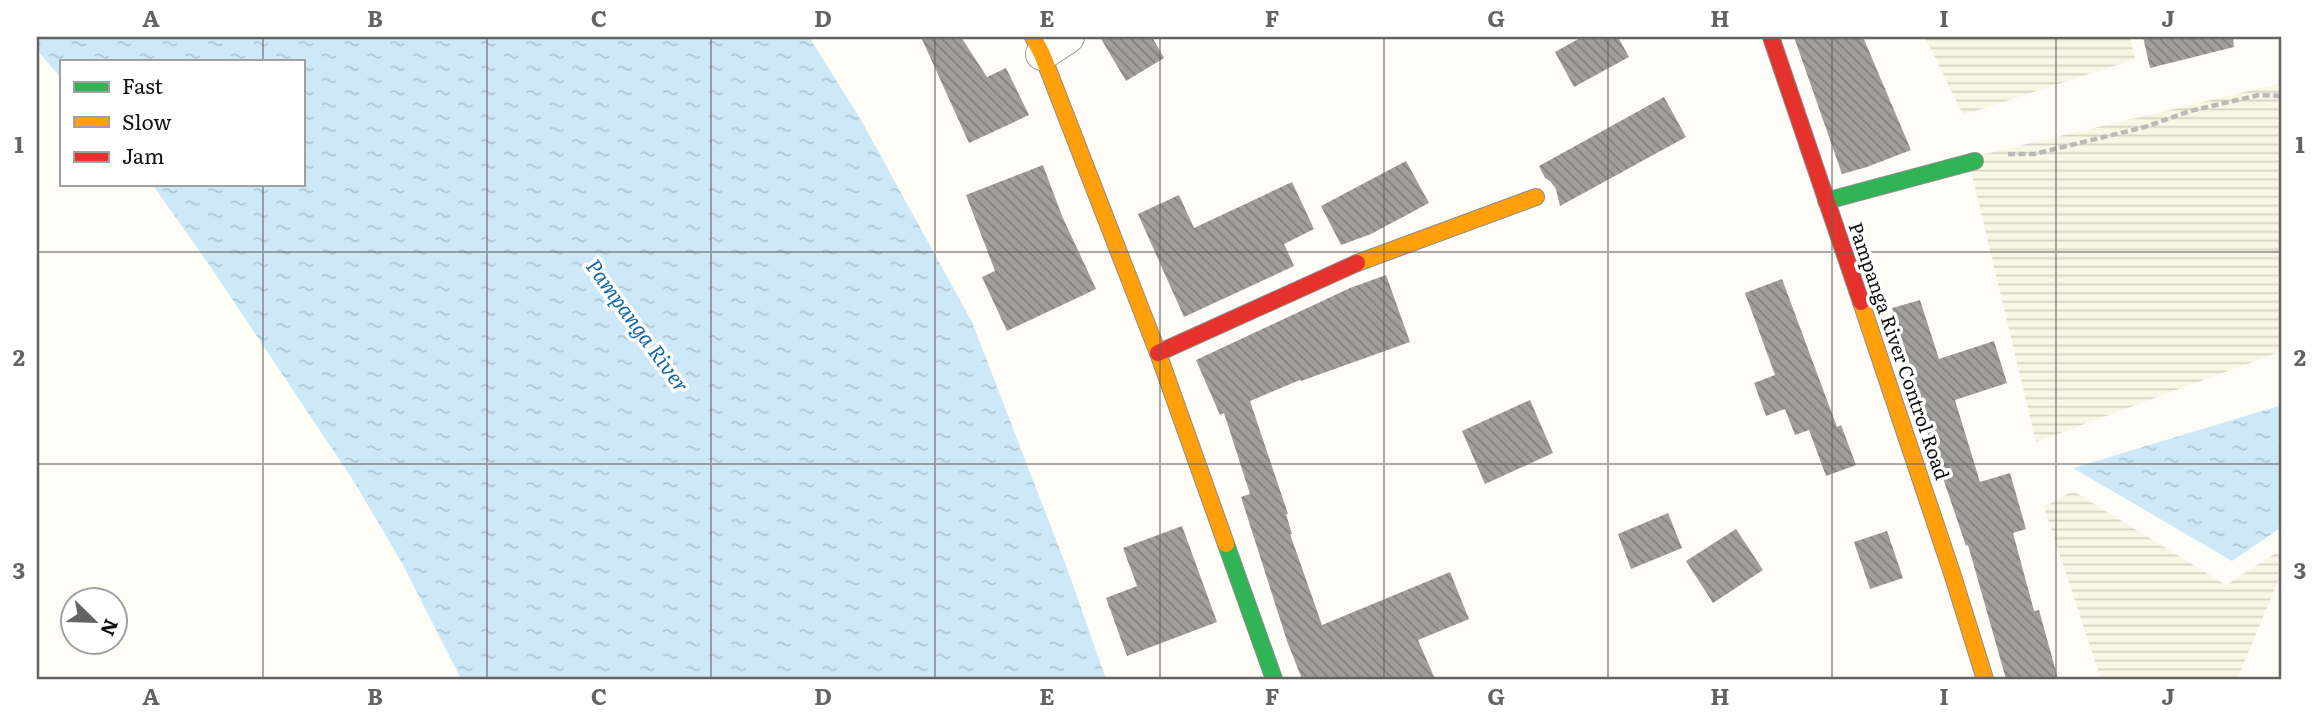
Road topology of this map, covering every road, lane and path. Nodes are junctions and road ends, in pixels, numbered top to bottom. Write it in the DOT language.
graph roads {
  1 [pos="1771,37"];
  2 [pos="1047,42"];
  3 [pos="2282,96"];
  4 [pos="1975,161"];
  5 [pos="1536,197"];
  6 [pos="1826,201"];
  7 [pos="1158,353"];
  8 [pos="1274,679"];
  9 [pos="1984,679"];
  1 -- 6 [label="street, Pampanga River Control Road"];
  2 -- 7 [label="street"];
  3 -- 4 [label="path"];
  4 -- 6 [label="street"];
  5 -- 7 [label="street"];
  6 -- 9 [label="street, Pampanga River Control Road"];
  7 -- 8 [label="street"];
}
